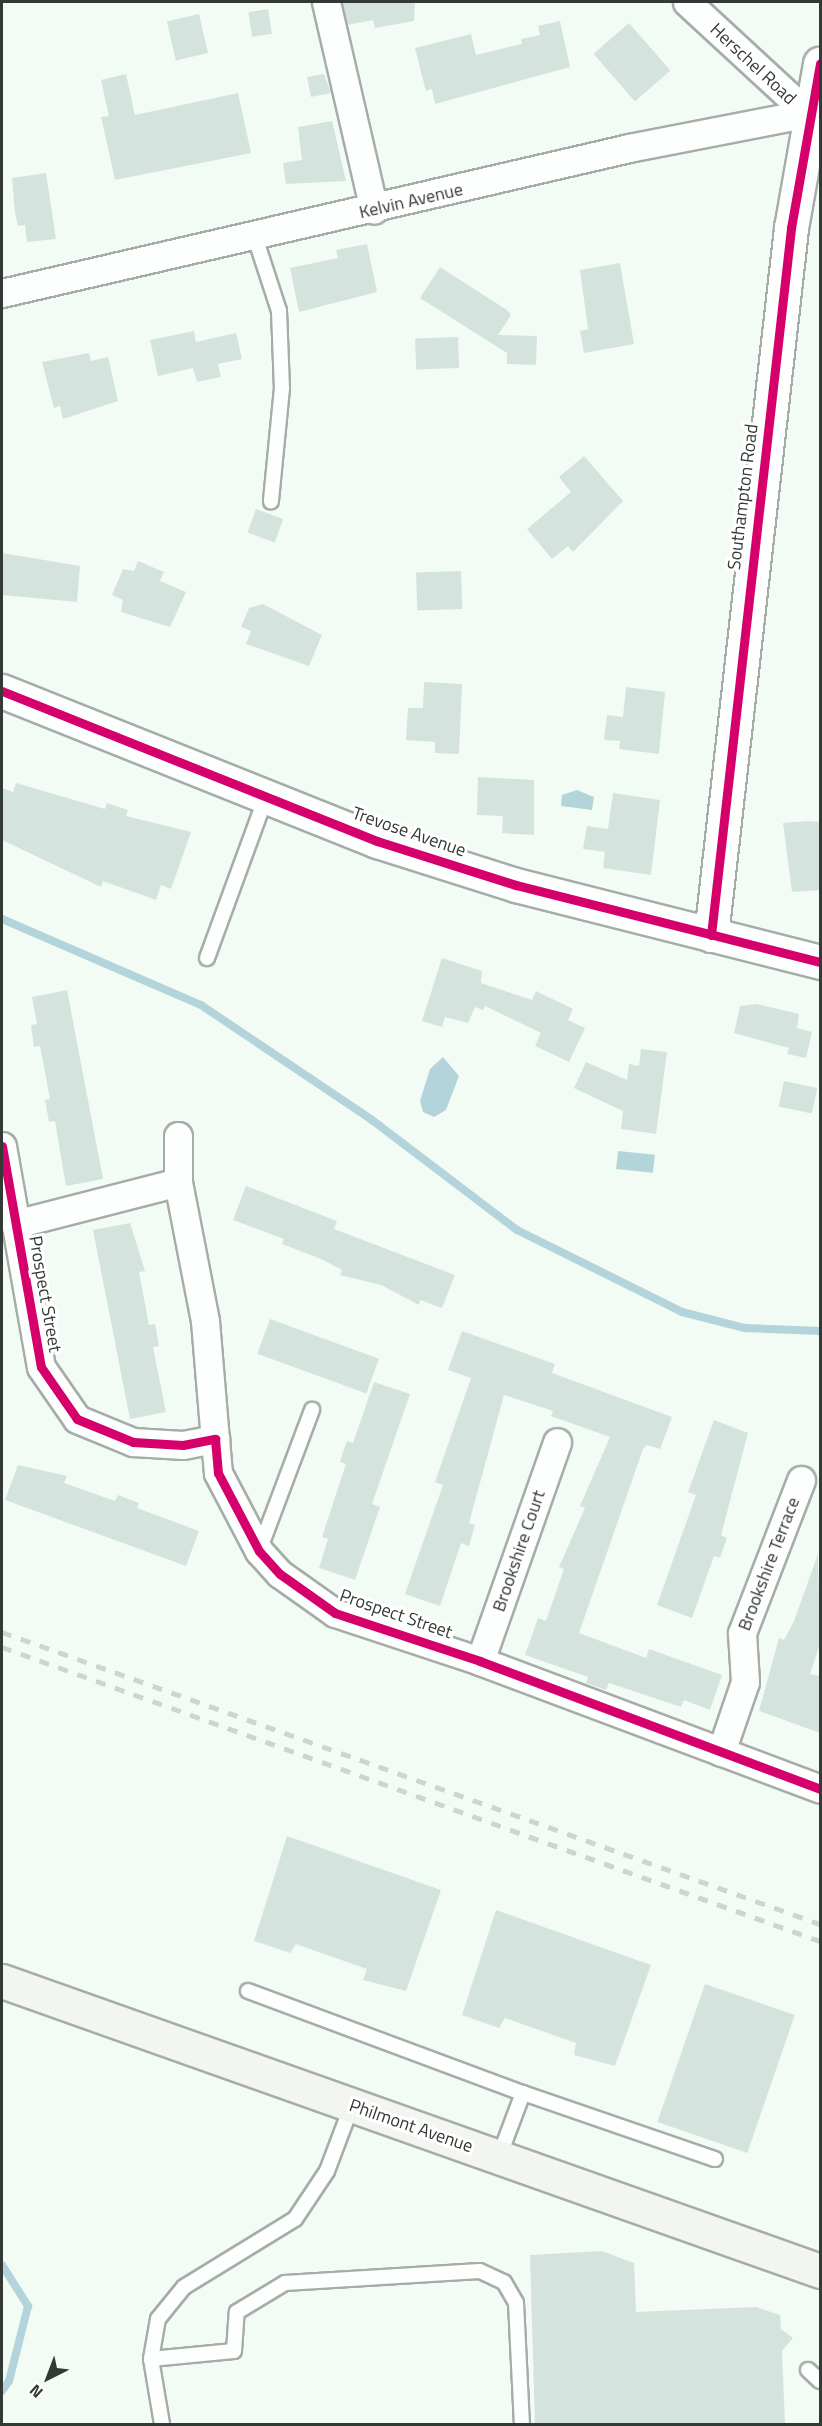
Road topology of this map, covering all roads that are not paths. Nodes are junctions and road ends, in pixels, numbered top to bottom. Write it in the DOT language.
graph roads {
  1 [pos="326,2"];
  2 [pos="687,2"];
  3 [pos="820,64"];
  4 [pos="816,116"];
  5 [pos="374,210"];
  6 [pos="254,234"];
  7 [pos="2,293"];
  8 [pos="271,501"];
  9 [pos="2,691"];
  10 [pos="266,797"];
  11 [pos="711,935"];
  12 [pos="207,958"];
  13 [pos="820,962"];
  14 [pos="178,1136"];
  15 [pos="2,1146"];
  16 [pos="178,1182"];
  17 [pos="15,1224"];
  18 [pos="312,1410"];
  19 [pos="215,1439"];
  20 [pos="557,1442"];
  21 [pos="801,1480"];
  22 [pos="259,1551"];
  23 [pos="480,1661"];
  24 [pos="720,1752"];
  25 [pos="820,1789"];
  26 [pos="2,1981"];
  27 [pos="248,1991"];
  28 [pos="523,2093"];
  29 [pos="352,2105"];
  30 [pos="499,2157"];
  31 [pos="715,2159"];
  32 [pos="820,2271"];
  33 [pos="151,2359"];
  34 [pos="808,2370"];
  35 [pos="820,2381"];
  36 [pos="162,2424"];
  37 [pos="522,2424"];
  1 -- 5 [label="street"];
  2 -- 4 [label="street, Herschel Road"];
  3 -- 4 [label="street, Southampton Road"];
  4 -- 5 [label="street, Kelvin Avenue"];
  4 -- 11 [label="street, Southampton Road"];
  5 -- 6 [label="street, Kelvin Avenue"];
  6 -- 7 [label="street, Kelvin Avenue"];
  6 -- 8 [label="lane"];
  9 -- 10 [label="street, Trevose Avenue"];
  10 -- 11 [label="street, Trevose Avenue"];
  10 -- 12 [label="lane"];
  11 -- 13 [label="street, Trevose Avenue"];
  14 -- 16 [label="street, Prospect Street"];
  15 -- 17 [label="street, Prospect Street"];
  16 -- 17 [label="street"];
  16 -- 19 [label="street, Prospect Street"];
  17 -- 19 [label="street, Prospect Street"];
  18 -- 22 [label="lane"];
  19 -- 22 [label="street, Prospect Street"];
  20 -- 23 [label="street, Brookshire Court"];
  21 -- 24 [label="street, Brookshire Terrace"];
  22 -- 23 [label="street, Prospect Street"];
  23 -- 24 [label="street, Prospect Street"];
  24 -- 25 [label="street, Prospect Street"];
  26 -- 29 [label="main road, Philmont Avenue"];
  27 -- 28 [label="lane"];
  28 -- 30 [label="lane"];
  28 -- 31 [label="lane"];
  29 -- 30 [label="main road, Philmont Avenue"];
  29 -- 33 [label="lane"];
  30 -- 32 [label="main road, Philmont Avenue"];
  33 -- 36 [label="lane"];
  33 -- 37 [label="lane"];
  34 -- 35 [label="lane"];
}
